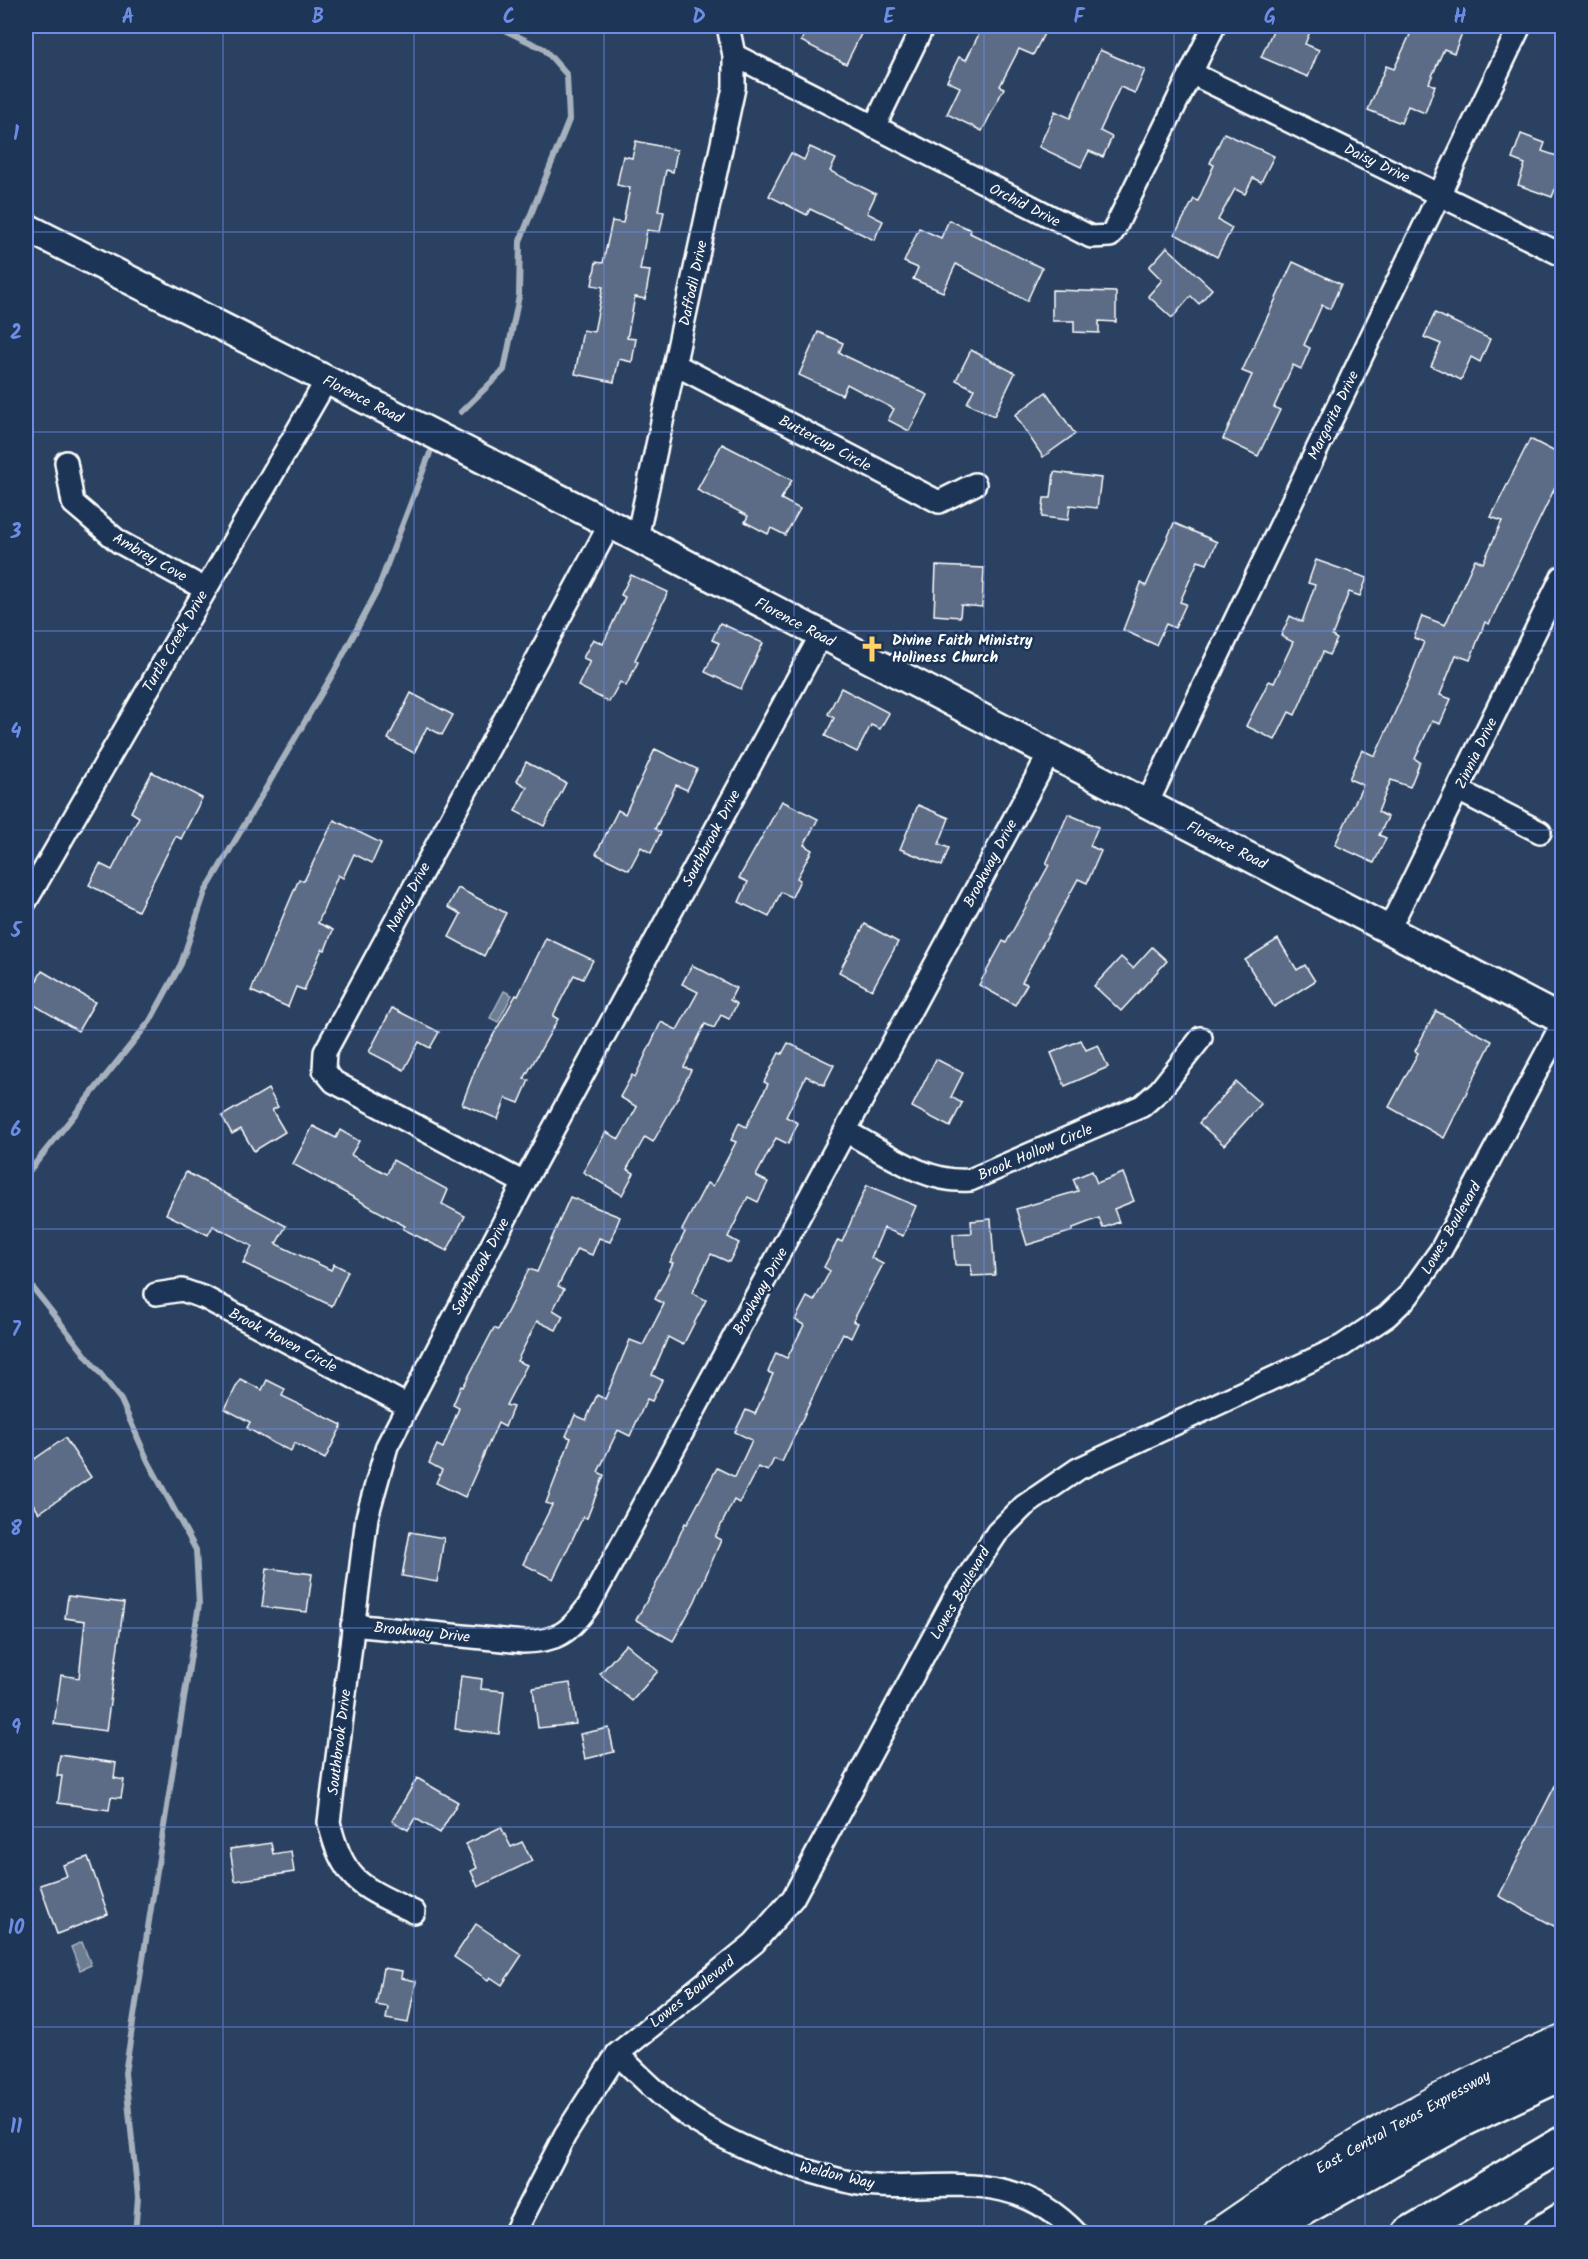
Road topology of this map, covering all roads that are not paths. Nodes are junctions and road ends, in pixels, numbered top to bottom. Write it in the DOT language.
graph roads {
  1 [pos="728,26"];
  2 [pos="922,26"];
  3 [pos="1214,26"];
  4 [pos="1520,26"];
  5 [pos="734,55"];
  6 [pos="1191,73"];
  7 [pos="874,127"];
  8 [pos="1439,193"];
  9 [pos="26,227"];
  10 [pos="1563,255"];
  11 [pos="676,365"];
  12 [pos="326,381"];
  13 [pos="66,462"];
  14 [pos="975,484"];
  15 [pos="609,524"];
  16 [pos="637,538"];
  17 [pos="1563,577"];
  18 [pos="205,589"];
  19 [pos="821,635"];
  20 [pos="1048,754"];
  21 [pos="1458,790"];
  22 [pos="1147,804"];
  23 [pos="1540,832"];
  24 [pos="26,901"];
  25 [pos="1389,929"];
  26 [pos="1563,1022"];
  27 [pos="1201,1038"];
  28 [pos="847,1132"];
  29 [pos="524,1183"];
  30 [pos="156,1294"];
  31 [pos="406,1405"];
  32 [pos="352,1625"];
  33 [pos="414,1912"];
  34 [pos="1563,2040"];
  35 [pos="617,2054"];
  36 [pos="1563,2073"];
  37 [pos="1563,2144"];
  38 [pos="1563,2220"];
  39 [pos="514,2234"];
  40 [pos="1077,2234"];
  41 [pos="1218,2234"];
  42 [pos="1257,2234"];
  43 [pos="1409,2234"];
  44 [pos="1539,2234"];
  1 -- 5 [label="street, Daffodil Drive"];
  2 -- 7 [label="street"];
  3 -- 6 [label="street, Orchid Drive"];
  4 -- 8 [label="street, Margarita Drive"];
  5 -- 7 [label="street, Orchid Drive"];
  5 -- 11 [label="street, Daffodil Drive"];
  6 -- 7 [label="street, Orchid Drive"];
  6 -- 8 [label="street, Daisy Drive"];
  8 -- 10 [label="street, Daisy Drive"];
  8 -- 22 [label="street, Margarita Drive"];
  9 -- 12 [label="street, Florence Road"];
  11 -- 14 [label="street, Buttercup Circle"];
  11 -- 16 [label="street, Daffodil Drive"];
  12 -- 15 [label="street, Florence Road"];
  12 -- 18 [label="street, Turtle Creek Drive"];
  13 -- 18 [label="street, Ambrey Cove"];
  15 -- 16 [label="street, Florence Road"];
  15 -- 29 [label="street, Nancy Drive"];
  16 -- 19 [label="street, Florence Road"];
  17 -- 21 [label="street, Zinnia Drive"];
  18 -- 24 [label="street, Turtle Creek Drive"];
  19 -- 20 [label="street, Florence Road"];
  19 -- 29 [label="street, Southbrook Drive"];
  20 -- 22 [label="street, Florence Road"];
  20 -- 28 [label="street, Brookway Drive"];
  21 -- 23 [label="street"];
  21 -- 25 [label="street, Zinnia Drive"];
  22 -- 25 [label="street, Florence Road"];
  25 -- 26 [label="street, Florence Road"];
  26 -- 35 [label="street, Lowes Boulevard"];
  27 -- 28 [label="street, Brook Hollow Circle"];
  28 -- 32 [label="street, Brookway Drive"];
  29 -- 31 [label="street, Southbrook Drive"];
  30 -- 31 [label="street, Brook Haven Circle"];
  31 -- 32 [label="street, Southbrook Drive"];
  32 -- 33 [label="street, Southbrook Drive"];
  34 -- 41 [label="main road, East Central Texas Expressway"];
  35 -- 39 [label="street, Lowes Boulevard"];
  35 -- 40 [label="street, Weldon Way"];
  36 -- 42 [label="highway"];
  37 -- 43 [label="highway"];
  38 -- 44 [label="highway"];
}
